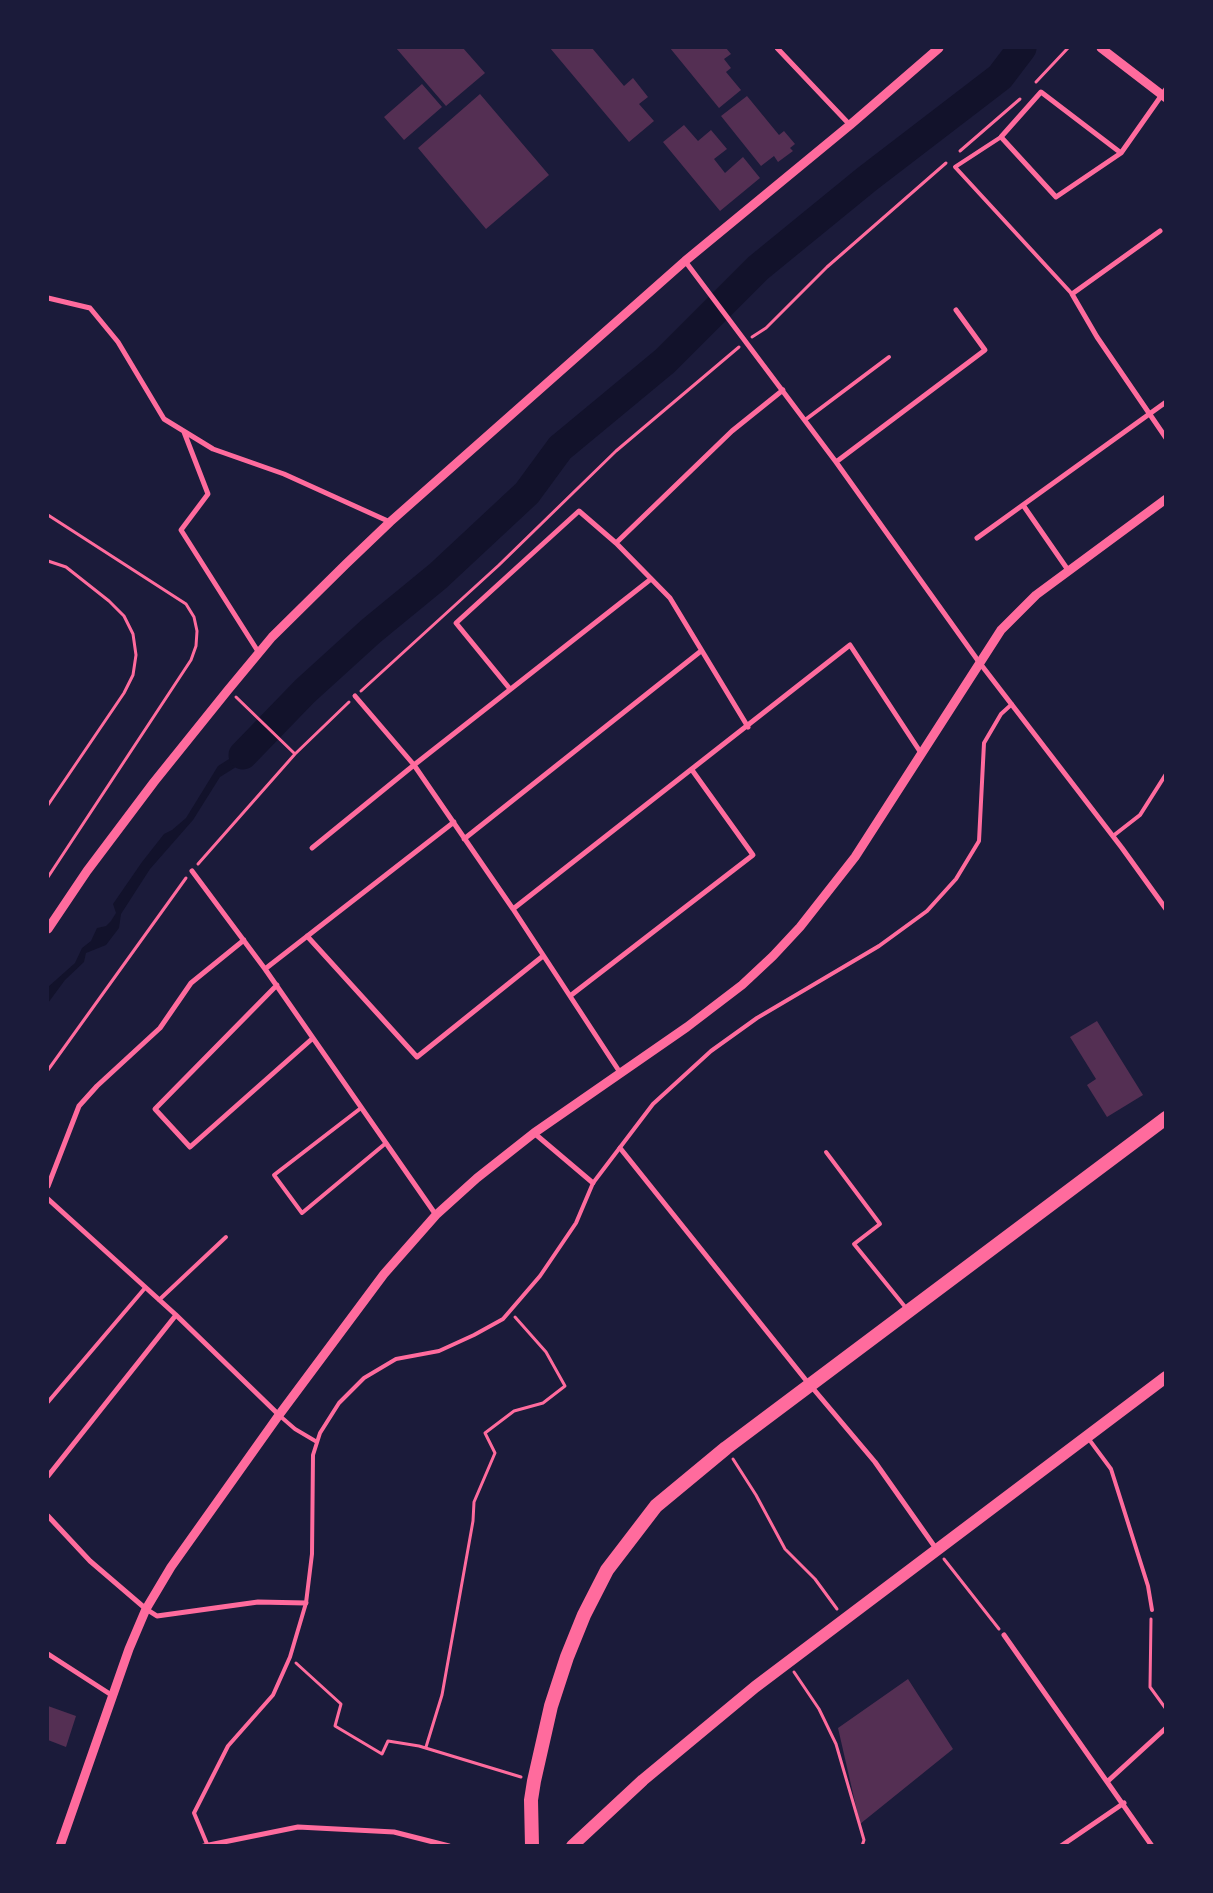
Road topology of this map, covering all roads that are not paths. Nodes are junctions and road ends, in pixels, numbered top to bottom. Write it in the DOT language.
graph roads {
  1 [pos="776,48"];
  2 [pos="939,48"];
  3 [pos="1101,48"];
  4 [pos="1164,94"];
  5 [pos="850,125"];
  6 [pos="1001,137"];
  7 [pos="1121,152"];
  8 [pos="1160,231"];
  9 [pos="685,261"];
  10 [pos="1072,294"];
  11 [pos="48,298"];
  12 [pos="956,310"];
  13 [pos="889,357"];
  14 [pos="783,390"];
  15 [pos="1166,402"];
  16 [pos="1150,414"];
  17 [pos="805,420"];
  18 [pos="184,431"];
  19 [pos="1166,438"];
  20 [pos="836,462"];
  21 [pos="1166,499"];
  22 [pos="1023,505"];
  23 [pos="390,522"];
  24 [pos="977,538"];
  25 [pos="616,543"];
  26 [pos="1068,570"];
  27 [pos="651,579"];
  28 [pos="701,651"];
  29 [pos="259,653"];
  30 [pos="979,662"];
  31 [pos="510,689"];
  32 [pos="355,696"];
  33 [pos="1012,704"];
  34 [pos="748,727"];
  35 [pos="921,753"];
  36 [pos="414,765"];
  37 [pos="692,770"];
  38 [pos="1166,774"];
  39 [pos="454,822"];
  40 [pos="1113,836"];
  41 [pos="464,839"];
  42 [pos="312,848"];
  43 [pos="192,871"];
  44 [pos="513,909"];
  45 [pos="1166,909"];
  46 [pos="48,929"];
  47 [pos="307,936"];
  48 [pos="244,940"];
  49 [pos="543,956"];
  50 [pos="266,968"];
  51 [pos="277,985"];
  52 [pos="570,996"];
  53 [pos="313,1038"];
  54 [pos="621,1074"];
  55 [pos="362,1108"];
  56 [pos="1166,1118"];
  57 [pos="534,1133"];
  58 [pos="386,1143"];
  59 [pos="620,1148"];
  60 [pos="826,1152"];
  61 [pos="593,1184"];
  62 [pos="48,1186"];
  63 [pos="48,1199"];
  64 [pos="436,1215"];
  65 [pos="226,1238"];
  66 [pos="145,1288"];
  67 [pos="159,1300"];
  68 [pos="909,1312"];
  69 [pos="176,1315"];
  70 [pos="1166,1377"];
  71 [pos="811,1384"];
  72 [pos="48,1402"];
  73 [pos="279,1415"];
  74 [pos="1086,1436"];
  75 [pos="317,1442"];
  76 [pos="48,1476"];
  77 [pos="48,1516"];
  78 [pos="938,1551"];
  79 [pos="306,1603"];
  80 [pos="146,1609"];
  81 [pos="1152,1610"];
  82 [pos="1004,1635"];
  83 [pos="48,1654"];
  84 [pos="113,1696"];
  85 [pos="1166,1728"];
  86 [pos="1108,1781"];
  87 [pos="1124,1803"];
  88 [pos="206,1845"];
  89 [pos="60,1846"];
  90 [pos="449,1846"];
  91 [pos="532,1846"];
  92 [pos="572,1846"];
  93 [pos="1061,1846"];
  94 [pos="1152,1846"];
  1 -- 5 [label="street"];
  2 -- 5 [label="street"];
  3 -- 4 [label="street"];
  4 -- 7 [label="street"];
  5 -- 9 [label="street"];
  6 -- 7 [label="street"];
  6 -- 7 [label="street"];
  6 -- 10 [label="lane"];
  8 -- 10 [label="street"];
  9 -- 14 [label="street"];
  9 -- 23 [label="street"];
  10 -- 16 [label="street"];
  11 -- 18 [label="street"];
  12 -- 20 [label="street"];
  13 -- 17 [label="lane"];
  14 -- 17 [label="street"];
  14 -- 25 [label="street"];
  15 -- 16 [label="street"];
  16 -- 19 [label="street"];
  16 -- 22 [label="street"];
  17 -- 20 [label="street"];
  18 -- 23 [label="street"];
  18 -- 29 [label="street"];
  20 -- 30 [label="street"];
  21 -- 26 [label="street"];
  22 -- 24 [label="street"];
  22 -- 26 [label="street"];
  23 -- 29 [label="street"];
  25 -- 27 [label="street"];
  25 -- 31 [label="street"];
  26 -- 30 [label="street"];
  27 -- 28 [label="street"];
  27 -- 31 [label="street"];
  28 -- 34 [label="street"];
  28 -- 41 [label="street"];
  29 -- 46 [label="street"];
  30 -- 33 [label="street"];
  30 -- 35 [label="street"];
  31 -- 36 [label="street"];
  32 -- 36 [label="street"];
  33 -- 40 [label="street"];
  33 -- 59 [label="lane"];
  34 -- 35 [label="street"];
  34 -- 37 [label="street"];
  35 -- 54 [label="street"];
  36 -- 39 [label="street"];
  36 -- 42 [label="street"];
  37 -- 44 [label="street"];
  37 -- 52 [label="street"];
  38 -- 40 [label="lane"];
  39 -- 41 [label="street"];
  39 -- 47 [label="street"];
  40 -- 45 [label="street"];
  41 -- 44 [label="street"];
  43 -- 48 [label="street"];
  44 -- 49 [label="street"];
  47 -- 49 [label="street"];
  47 -- 50 [label="street"];
  48 -- 50 [label="street"];
  48 -- 62 [label="street"];
  49 -- 52 [label="street"];
  50 -- 51 [label="street"];
  51 -- 53 [label="street"];
  51 -- 53 [label="street"];
  52 -- 54 [label="street"];
  53 -- 55 [label="street"];
  54 -- 57 [label="street"];
  55 -- 58 [label="street"];
  55 -- 58 [label="lane"];
  56 -- 68 [label="highway"];
  57 -- 61 [label="street"];
  57 -- 64 [label="street"];
  58 -- 64 [label="street"];
  59 -- 61 [label="lane"];
  59 -- 71 [label="street"];
  60 -- 68 [label="lane"];
  61 -- 75 [label="lane"];
  63 -- 66 [label="street"];
  64 -- 73 [label="street"];
  65 -- 67 [label="lane"];
  66 -- 67 [label="street"];
  66 -- 72 [label="lane"];
  67 -- 69 [label="street"];
  68 -- 71 [label="highway"];
  69 -- 73 [label="street"];
  69 -- 76 [label="street"];
  70 -- 74 [label="main road"];
  71 -- 78 [label="street"];
  71 -- 91 [label="highway"];
  73 -- 75 [label="lane"];
  73 -- 80 [label="street"];
  74 -- 78 [label="main road"];
  74 -- 81 [label="lane"];
  75 -- 79 [label="lane"];
  77 -- 80 [label="street"];
  78 -- 92 [label="main road"];
  79 -- 80 [label="street"];
  79 -- 88 [label="lane"];
  80 -- 84 [label="street"];
  82 -- 86 [label="street"];
  83 -- 84 [label="street"];
  84 -- 89 [label="street"];
  85 -- 86 [label="street"];
  86 -- 87 [label="street"];
  87 -- 93 [label="street"];
  87 -- 94 [label="street"];
  88 -- 90 [label="street"];
}
